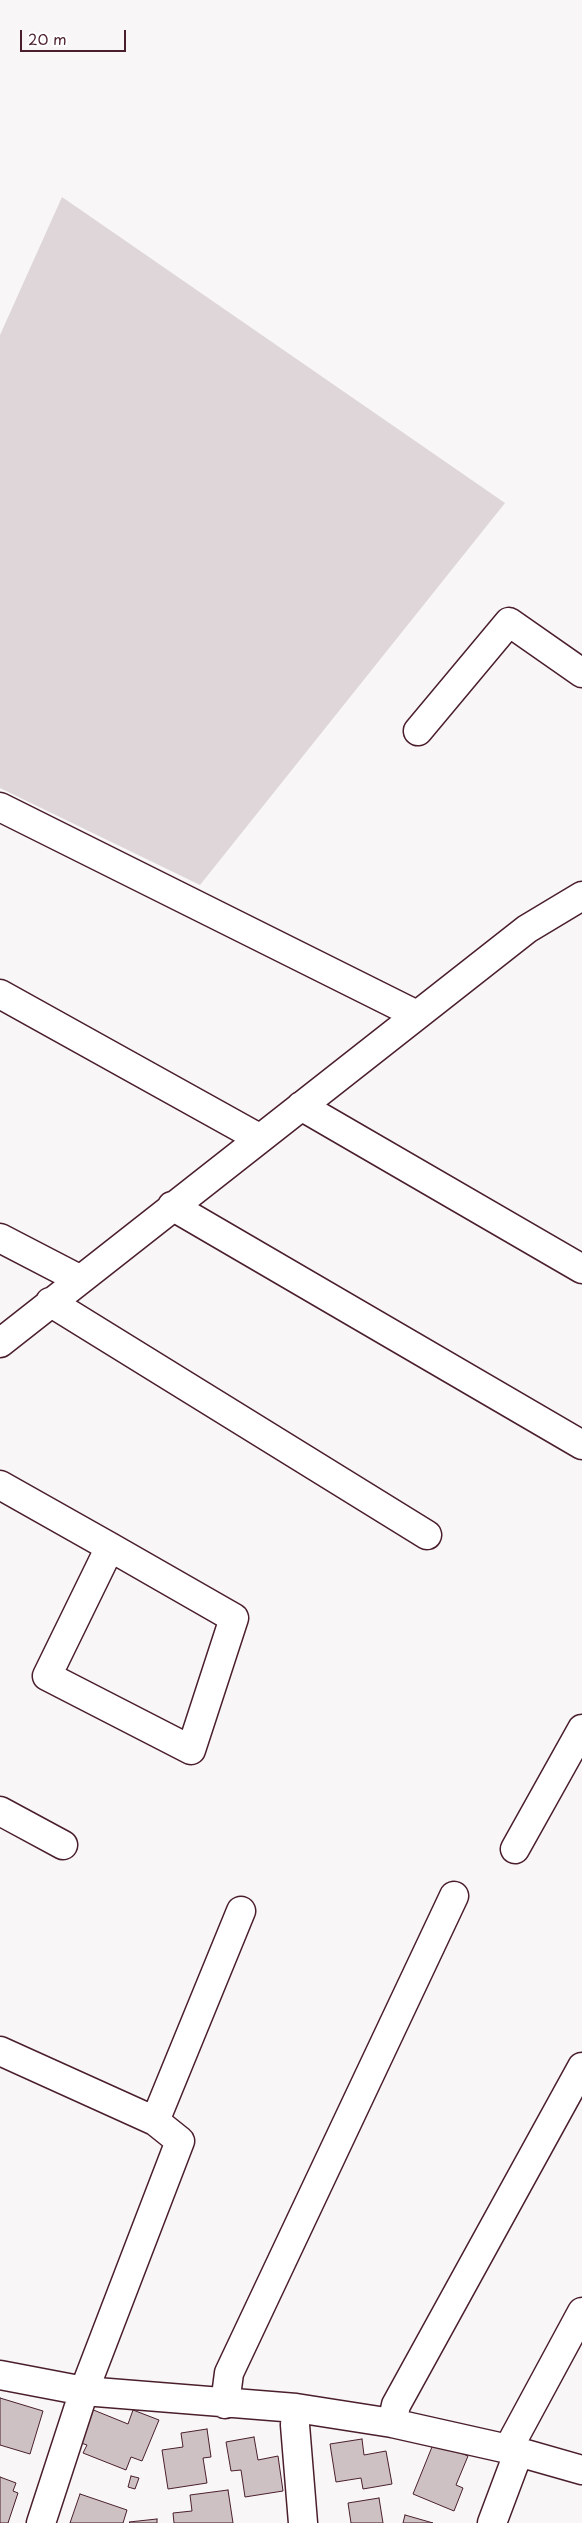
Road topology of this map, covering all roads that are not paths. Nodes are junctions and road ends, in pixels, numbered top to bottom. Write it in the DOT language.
graph roads {
  1 [pos="582,673"];
  2 [pos="418,731"];
  3 [pos="0,807"];
  4 [pos="582,896"];
  5 [pos="0,994"];
  6 [pos="417,1015"];
  7 [pos="301,1106"];
  8 [pos="259,1138"];
  9 [pos="172,1206"];
  10 [pos="0,1238"];
  11 [pos="582,1269"];
  12 [pos="79,1279"];
  13 [pos="50,1302"];
  14 [pos="0,1343"];
  15 [pos="582,1445"];
  16 [pos="0,1485"];
  17 [pos="427,1534"];
  18 [pos="110,1547"];
  19 [pos="582,1729"];
  20 [pos="0,1811"];
  21 [pos="63,1845"];
  22 [pos="515,1849"];
  23 [pos="454,1896"];
  24 [pos="241,1912"];
  25 [pos="1,2054"];
  26 [pos="582,2067"];
  27 [pos="155,2121"];
  28 [pos="582,2312"];
  29 [pos="0,2375"];
  30 [pos="84,2391"];
  31 [pos="225,2404"];
  32 [pos="296,2408"];
  33 [pos="392,2423"];
  34 [pos="514,2450"];
  35 [pos="582,2470"];
  36 [pos="41,2523"];
  37 [pos="303,2523"];
  38 [pos="492,2523"];
  1 -- 2 [label="street"];
  3 -- 6 [label="street"];
  4 -- 6 [label="street"];
  5 -- 8 [label="street"];
  6 -- 7 [label="street"];
  7 -- 8 [label="street"];
  7 -- 11 [label="street"];
  8 -- 9 [label="street"];
  9 -- 12 [label="street"];
  9 -- 15 [label="street"];
  10 -- 12 [label="street"];
  12 -- 13 [label="street"];
  13 -- 14 [label="street"];
  13 -- 17 [label="street"];
  16 -- 18 [label="street"];
  18 -- 18 [label="street"];
  19 -- 22 [label="street"];
  20 -- 21 [label="street"];
  23 -- 31 [label="street"];
  24 -- 27 [label="street"];
  25 -- 27 [label="street"];
  26 -- 33 [label="street"];
  27 -- 30 [label="street"];
  28 -- 34 [label="street"];
  29 -- 30 [label="street"];
  30 -- 31 [label="street"];
  30 -- 36 [label="street"];
  31 -- 32 [label="street"];
  32 -- 33 [label="street"];
  32 -- 37 [label="street"];
  33 -- 34 [label="street"];
  34 -- 35 [label="street"];
  34 -- 38 [label="street"];
}
